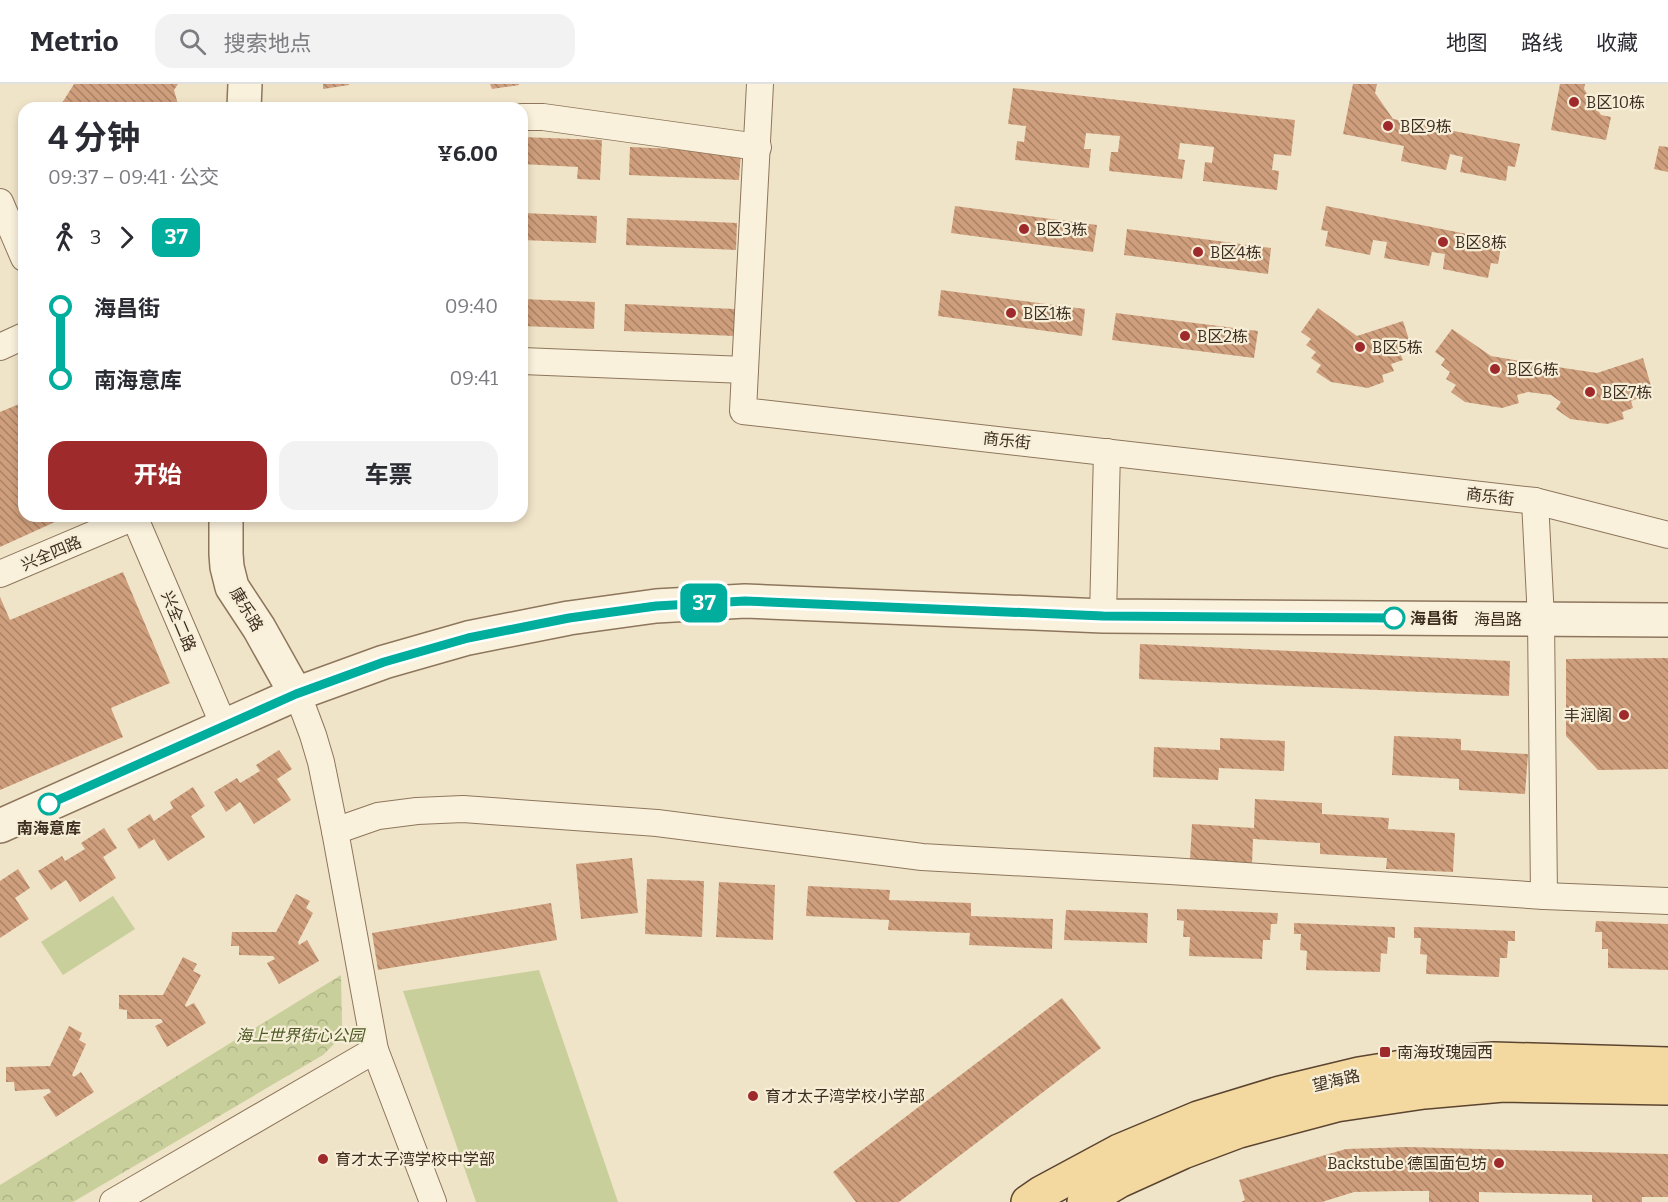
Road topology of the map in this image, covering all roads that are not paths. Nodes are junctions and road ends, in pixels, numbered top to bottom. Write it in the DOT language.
graph roads {
  1 [pos="245,84"];
  2 [pos="760,84"];
  3 [pos="244,102"];
  4 [pos="528,117"];
  5 [pos="758,147"];
  6 [pos="0,202"];
  7 [pos="17,226"];
  8 [pos="18,339"];
  9 [pos="0,347"];
  10 [pos="528,360"];
  11 [pos="746,370"];
  12 [pos="1107,452"];
  13 [pos="1535,501"];
  14 [pos="120,522"];
  15 [pos="137,522"];
  16 [pos="226,522"];
  17 [pos="1668,535"];
  18 [pos="0,574"];
  19 [pos="1103,616"];
  20 [pos="1541,619"];
  21 [pos="1668,620"];
  22 [pos="296,694"];
  23 [pos="224,726"];
  24 [pos="0,826"];
  25 [pos="335,831"];
  26 [pos="1544,896"];
  27 [pos="1668,901"];
  28 [pos="375,1050"];
  29 [pos="1668,1064"];
  30 [pos="1668,1088"];
  31 [pos="113,1202"];
  32 [pos="434,1202"];
  33 [pos="1028,1202"];
  34 [pos="1084,1202"];
  1 -- 3 [label="street"];
  2 -- 5 [label="street"];
  4 -- 5 [label="street"];
  5 -- 11 [label="street"];
  6 -- 7 [label="street"];
  8 -- 9 [label="street"];
  10 -- 11 [label="street"];
  11 -- 12 [label="street, 商乐街"];
  12 -- 13 [label="street, 商乐街"];
  12 -- 19 [label="street"];
  13 -- 17 [label="street, 商乐街"];
  13 -- 20 [label="street, 商乐街"];
  14 -- 18 [label="street, 兴全四路"];
  15 -- 23 [label="street, 兴全二路"];
  16 -- 22 [label="street, 康乐路"];
  19 -- 20 [label="street, 海昌路"];
  19 -- 22 [label="street, 海昌路"];
  20 -- 21 [label="street, 海昌路"];
  20 -- 26 [label="street, 商乐街"];
  22 -- 23 [label="street, 海昌路"];
  22 -- 25 [label="street"];
  23 -- 24 [label="street, 海昌路"];
  25 -- 26 [label="street"];
  25 -- 28 [label="street"];
  26 -- 27 [label="street"];
  28 -- 31 [label="street"];
  28 -- 32 [label="street"];
  29 -- 33 [label="main road, 望海路"];
  30 -- 34 [label="main road, 望海路"];
}
